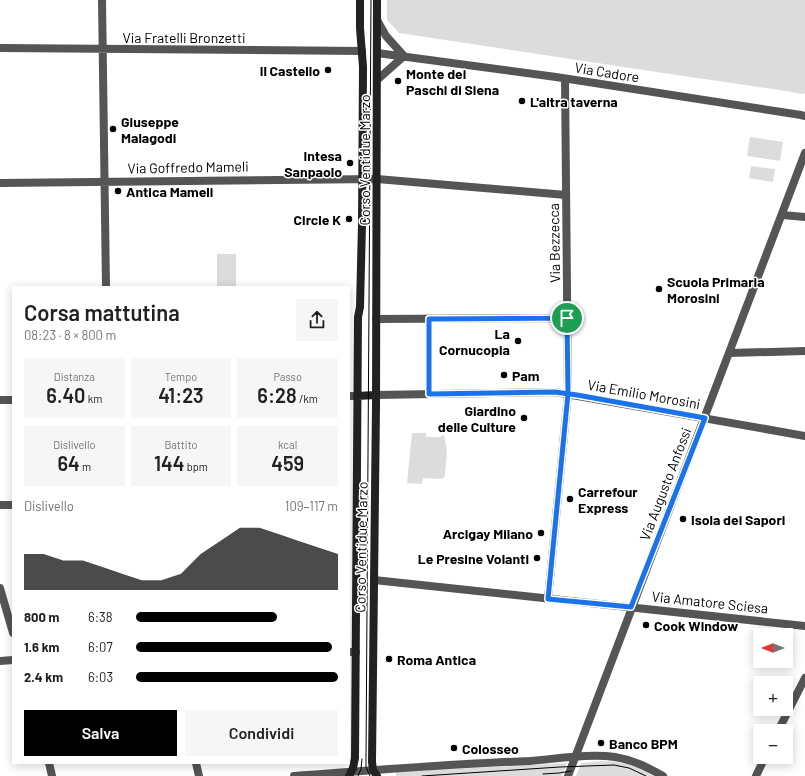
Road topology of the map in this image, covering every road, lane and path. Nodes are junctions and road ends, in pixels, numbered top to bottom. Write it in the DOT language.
graph roads {
  1 [pos="102,0"];
  2 [pos="360,0"];
  3 [pos="378,0"];
  4 [pos="377,20"];
  5 [pos="0,48"];
  6 [pos="102,49"];
  7 [pos="365,52"];
  8 [pos="377,53"];
  9 [pos="404,56"];
  10 [pos="565,79"];
  11 [pos="377,80"];
  12 [pos="805,116"];
  13 [pos="805,153"];
  14 [pos="377,178"];
  15 [pos="362,179"];
  16 [pos="104,181"];
  17 [pos="0,183"];
  18 [pos="566,195"];
  19 [pos="782,215"];
  20 [pos="805,217"];
  21 [pos="106,286"];
  22 [pos="567,318"];
  23 [pos="429,319"];
  24 [pos="376,320"];
  25 [pos="805,351"];
  26 [pos="729,353"];
  27 [pos="429,394"];
  28 [pos="568,394"];
  29 [pos="376,395"];
  30 [pos="353,396"];
  31 [pos="0,400"];
  32 [pos="12,400"];
  33 [pos="705,418"];
  34 [pos="805,436"];
  35 [pos="353,497"];
  36 [pos="0,505"];
  37 [pos="12,505"];
  38 [pos="353,560"];
  39 [pos="374,580"];
  40 [pos="0,588"];
  41 [pos="548,599"];
  42 [pos="631,607"];
  43 [pos="805,626"];
  44 [pos="12,630"];
  45 [pos="352,652"];
  46 [pos="12,660"];
  47 [pos="0,661"];
  48 [pos="805,678"];
  49 [pos="782,724"];
  50 [pos="575,757"];
  51 [pos="49,764"];
  52 [pos="196,764"];
  53 [pos="762,764"];
  54 [pos="375,773"];
  55 [pos="350,774"];
  56 [pos="52,776"];
  57 [pos="198,776"];
  58 [pos="294,776"];
  59 [pos="568,776"];
  60 [pos="663,776"];
  61 [pos="756,776"];
  1 -- 6 [label="street"];
  2 -- 7 [label="main road, Corso Ventidue Marzo"];
  3 -- 4 [label="main road, Corso Ventidue Marzo"];
  4 -- 8 [label="main road, Corso Ventidue Marzo"];
  4 -- 9 [label="street"];
  5 -- 6 [label="street, Via Fratelli Bronzetti"];
  6 -- 7 [label="street, Via Fratelli Bronzetti"];
  6 -- 16 [label="street"];
  7 -- 8 [label="main road, Via Cadore"];
  7 -- 15 [label="main road, Corso Ventidue Marzo"];
  8 -- 9 [label="street, Via Cadore"];
  8 -- 11 [label="main road, Corso Ventidue Marzo"];
  9 -- 10 [label="street, Via Cadore"];
  9 -- 11 [label="street"];
  10 -- 12 [label="street, Via Cadore"];
  10 -- 18 [label="street, Via Bezzecca"];
  11 -- 14 [label="main road, Corso Ventidue Marzo"];
  13 -- 19 [label="street, Via Augusto Anfossi"];
  14 -- 15 [label="street, Via Goffredo Mameli"];
  14 -- 18 [label="street, Via Goffredo Mameli"];
  14 -- 24 [label="main road, Corso Ventidue Marzo"];
  15 -- 16 [label="street, Via Goffredo Mameli"];
  15 -- 30 [label="main road, Corso Ventidue Marzo"];
  16 -- 17 [label="street, Via Goffredo Mameli"];
  16 -- 21 [label="street"];
  18 -- 22 [label="street, Via Bezzecca"];
  19 -- 20 [label="street"];
  19 -- 26 [label="street, Via Augusto Anfossi"];
  22 -- 23 [label="street"];
  22 -- 28 [label="street, Via Bezzecca"];
  23 -- 24 [label="street"];
  23 -- 27 [label="street"];
  24 -- 29 [label="main road, Corso Ventidue Marzo"];
  25 -- 26 [label="street"];
  26 -- 33 [label="street, Via Augusto Anfossi"];
  27 -- 28 [label="street, Via Emilio Morosini"];
  27 -- 29 [label="street, Via Emilio Morosini"];
  28 -- 33 [label="street, Via Emilio Morosini"];
  28 -- 41 [label="street, Via Bezzecca"];
  29 -- 30 [label="main road"];
  29 -- 39 [label="main road, Corso Ventidue Marzo"];
  30 -- 35 [label="main road, Corso Ventidue Marzo"];
  31 -- 32 [label="street"];
  33 -- 34 [label="street, Via Emilio Morosini"];
  33 -- 42 [label="street, Via Augusto Anfossi"];
  35 -- 38 [label="main road, Corso Ventidue Marzo"];
  36 -- 37 [label="street"];
  38 -- 45 [label="main road, Corso Ventidue Marzo"];
  39 -- 41 [label="street, Via Amatore Sciesa"];
  39 -- 54 [label="main road, Corso Ventidue Marzo"];
  40 -- 44 [label="street"];
  41 -- 42 [label="street, Via Amatore Sciesa"];
  42 -- 43 [label="street, Via Amatore Sciesa"];
  42 -- 50 [label="street, Via Augusto Anfossi"];
  45 -- 55 [label="main road, Corso Ventidue Marzo"];
  46 -- 47 [label="street"];
  48 -- 49 [label="street"];
  50 -- 54 [label="street"];
  50 -- 59 [label="street, Via Augusto Anfossi"];
  50 -- 60 [label="street"];
  51 -- 56 [label="street"];
  52 -- 57 [label="street"];
  53 -- 61 [label="street"];
  54 -- 55 [label="street"];
  55 -- 58 [label="street"];
}
